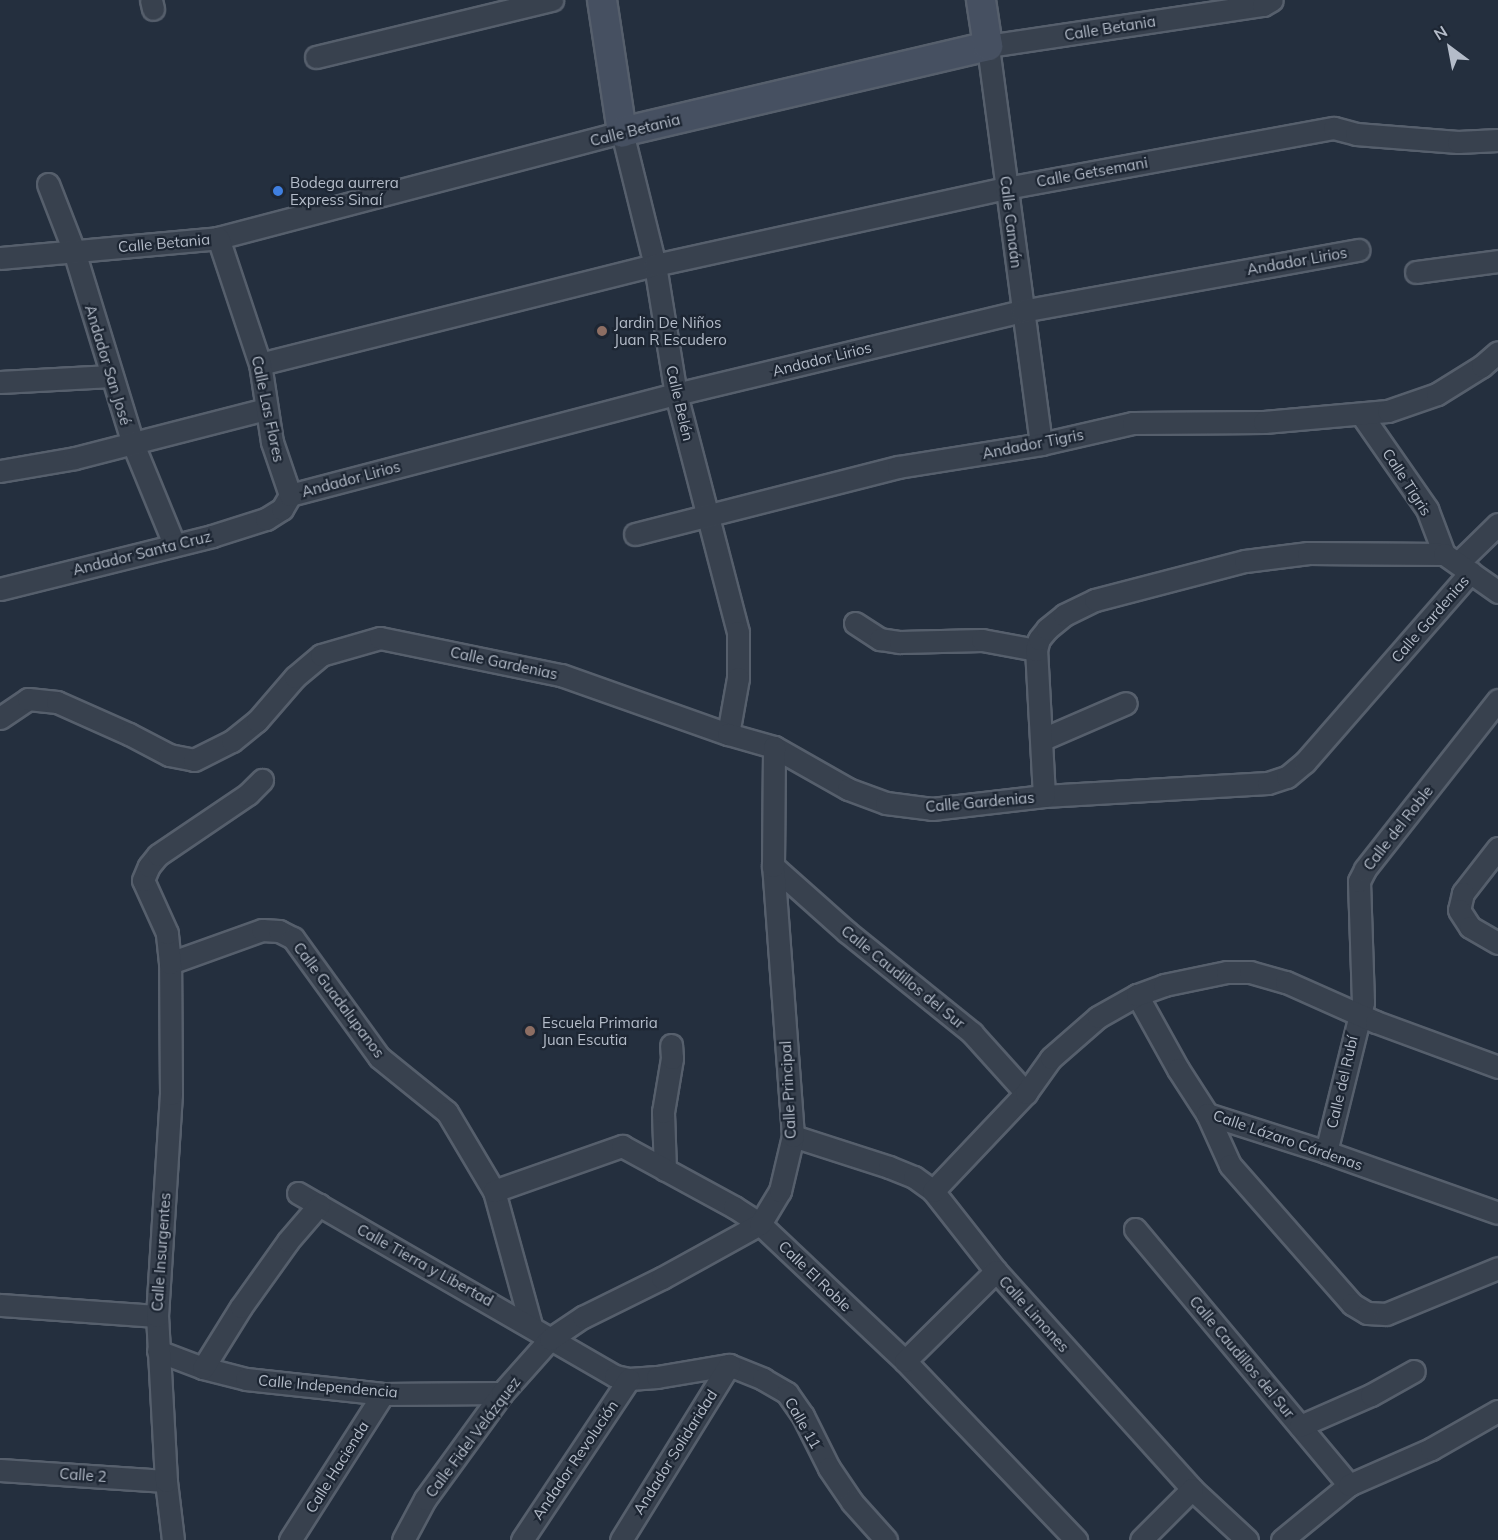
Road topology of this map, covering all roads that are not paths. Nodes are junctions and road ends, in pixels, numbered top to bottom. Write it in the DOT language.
graph roads {
  1 [pos="552,0"];
  2 [pos="602,0"];
  3 [pos="981,0"];
  4 [pos="1272,0"];
  5 [pos="988,46"];
  6 [pos="316,57"];
  7 [pos="622,132"];
  8 [pos="1498,140"];
  9 [pos="48,184"];
  10 [pos="1006,188"];
  11 [pos="218,238"];
  12 [pos="1359,250"];
  13 [pos="74,251"];
  14 [pos="0,258"];
  15 [pos="1498,261"];
  16 [pos="655,266"];
  17 [pos="1416,272"];
  18 [pos="1022,311"];
  19 [pos="1498,352"];
  20 [pos="260,364"];
  21 [pos="111,376"];
  22 [pos="0,382"];
  23 [pos="676,394"];
  24 [pos="266,409"];
  25 [pos="1361,414"];
  26 [pos="133,444"];
  27 [pos="1041,444"];
  28 [pos="0,471"];
  29 [pos="286,502"];
  30 [pos="710,517"];
  31 [pos="1498,524"];
  32 [pos="635,534"];
  33 [pos="174,544"];
  34 [pos="1458,563"];
  35 [pos="0,589"];
  36 [pos="1498,591"];
  37 [pos="855,623"];
  38 [pos="1036,650"];
  39 [pos="1498,700"];
  40 [pos="1126,703"];
  41 [pos="0,718"];
  42 [pos="728,734"];
  43 [pos="1043,740"];
  44 [pos="774,747"];
  45 [pos="262,780"];
  46 [pos="1044,796"];
  47 [pos="1498,848"];
  48 [pos="773,866"];
  49 [pos="1498,944"];
  50 [pos="170,963"];
  51 [pos="1137,994"];
  52 [pos="1359,1012"];
  53 [pos="670,1045"];
  54 [pos="1498,1067"];
  55 [pos="1026,1093"];
  56 [pos="1207,1114"];
  57 [pos="793,1136"];
  58 [pos="1326,1152"];
  59 [pos="665,1170"];
  60 [pos="494,1191"];
  61 [pos="933,1191"];
  62 [pos="298,1193"];
  63 [pos="319,1205"];
  64 [pos="1498,1213"];
  65 [pos="760,1224"];
  66 [pos="1135,1229"];
  67 [pos="1498,1268"];
  68 [pos="996,1271"];
  69 [pos="0,1305"];
  70 [pos="157,1316"];
  71 [pos="531,1325"];
  72 [pos="550,1339"];
  73 [pos="158,1351"];
  74 [pos="905,1361"];
  75 [pos="729,1365"];
  76 [pos="203,1368"];
  77 [pos="1414,1371"];
  78 [pos="629,1379"];
  79 [pos="383,1394"];
  80 [pos="502,1394"];
  81 [pos="1498,1411"];
  82 [pos="1300,1426"];
  83 [pos="0,1470"];
  84 [pos="166,1480"];
  85 [pos="1349,1485"];
  86 [pos="1192,1489"];
  87 [pos="173,1540"];
  88 [pos="290,1540"];
  89 [pos="403,1540"];
  90 [pos="522,1540"];
  91 [pos="621,1540"];
  92 [pos="886,1540"];
  93 [pos="1076,1540"];
  94 [pos="1141,1540"];
  95 [pos="1247,1540"];
  96 [pos="1282,1540"];
  1 -- 6 [label="street"];
  2 -- 7 [label="street, Calle Belén"];
  3 -- 5 [label="street, Calle Canaán"];
  4 -- 5 [label="street, Calle Betania"];
  5 -- 7 [label="street, Calle Betania"];
  5 -- 10 [label="street, Calle Canaán"];
  7 -- 11 [label="street, Calle Betania"];
  7 -- 16 [label="street, Calle Belén"];
  8 -- 10 [label="street, Calle Getsemani"];
  9 -- 13 [label="street, Andador San José"];
  10 -- 16 [label="street, Calle Getsemani"];
  10 -- 18 [label="street, Calle Canaán"];
  11 -- 13 [label="street, Calle Betania"];
  11 -- 20 [label="street, Calle Las Flores"];
  12 -- 18 [label="street, Andador Lirios"];
  13 -- 14 [label="street, Calle Betania"];
  13 -- 21 [label="street, Andador San José"];
  15 -- 17 [label="street"];
  16 -- 20 [label="street"];
  16 -- 23 [label="street, Calle Belén"];
  18 -- 23 [label="street, Andador Lirios"];
  18 -- 27 [label="street, Calle Canaán"];
  19 -- 25 [label="street, Andador Tigris"];
  20 -- 24 [label="street, Calle Las Flores"];
  21 -- 22 [label="street"];
  21 -- 26 [label="street, Andador San José"];
  23 -- 29 [label="street, Andador Lirios"];
  23 -- 30 [label="street, Calle Belén"];
  24 -- 26 [label="street"];
  24 -- 29 [label="street, Calle Las Flores"];
  25 -- 27 [label="street, Andador Tigris"];
  25 -- 34 [label="street, Calle Tigris"];
  26 -- 28 [label="street"];
  26 -- 33 [label="street, Andador San José"];
  27 -- 30 [label="street, Andador Tigris"];
  29 -- 33 [label="street, Andador Santa Cruz"];
  30 -- 32 [label="street, Andador Tigris"];
  30 -- 42 [label="street, Calle Belén"];
  31 -- 34 [label="street, Calle Gardenias"];
  33 -- 35 [label="street, Andador Santa Cruz"];
  34 -- 36 [label="street"];
  34 -- 38 [label="street"];
  34 -- 46 [label="street, Calle Gardenias"];
  37 -- 38 [label="street"];
  38 -- 43 [label="street"];
  39 -- 52 [label="street, Calle del Roble"];
  40 -- 43 [label="street"];
  41 -- 42 [label="street, Calle Gardenias"];
  42 -- 44 [label="street, Calle Gardenias"];
  43 -- 46 [label="street"];
  44 -- 46 [label="street, Calle Gardenias"];
  44 -- 48 [label="street, Calle Principal"];
  45 -- 50 [label="street, Calle Insurgentes"];
  47 -- 49 [label="street"];
  48 -- 55 [label="street, Calle Caudillos del Sur"];
  48 -- 57 [label="street, Calle Principal"];
  50 -- 60 [label="street, Calle Guadalupanos"];
  50 -- 70 [label="street, Calle Insurgentes"];
  51 -- 52 [label="street"];
  51 -- 55 [label="street"];
  51 -- 56 [label="street, Calle Lázaro Cárdenas"];
  52 -- 54 [label="street"];
  52 -- 58 [label="street, Calle del Rubí"];
  53 -- 59 [label="street"];
  55 -- 61 [label="street"];
  56 -- 58 [label="street, Calle Lázaro Cárdenas"];
  56 -- 67 [label="street"];
  57 -- 61 [label="street, Calle Limones"];
  57 -- 65 [label="street, Calle Principal"];
  58 -- 64 [label="street, Calle Lázaro Cárdenas"];
  59 -- 60 [label="street, Calle El Roble"];
  59 -- 65 [label="street, Calle El Roble"];
  60 -- 71 [label="street, Calle Guadalupanos"];
  61 -- 68 [label="street, Calle Limones"];
  62 -- 63 [label="street, Calle Tierra y Libertad"];
  63 -- 71 [label="street, Calle Tierra y Libertad"];
  63 -- 76 [label="street"];
  65 -- 72 [label="street, Calle Principal"];
  65 -- 74 [label="street, Calle El Roble"];
  66 -- 82 [label="street, Calle Caudillos del Sur"];
  68 -- 74 [label="street"];
  68 -- 86 [label="street, Calle Limones"];
  69 -- 70 [label="street"];
  70 -- 73 [label="street, Calle Insurgentes"];
  71 -- 72 [label="street, Calle Tierra y Libertad"];
  72 -- 78 [label="street, Calle 11"];
  72 -- 80 [label="street, Calle Fidel Velázquez"];
  73 -- 76 [label="street, Calle Independencia"];
  73 -- 84 [label="street, Calle Insurgentes"];
  74 -- 93 [label="street, Calle El Roble"];
  75 -- 78 [label="street, Calle 11"];
  75 -- 91 [label="street, Andador Solidaridad"];
  75 -- 92 [label="street, Calle 11"];
  76 -- 79 [label="street, Calle Independencia"];
  77 -- 82 [label="street"];
  78 -- 90 [label="street, Andador Revolución"];
  79 -- 80 [label="street, Calle Independencia"];
  79 -- 88 [label="street, Calle Hacienda"];
  80 -- 89 [label="street, Calle Fidel Velázquez"];
  81 -- 85 [label="street"];
  82 -- 85 [label="street, Calle Caudillos del Sur"];
  83 -- 84 [label="street, Calle 2"];
  84 -- 87 [label="street, Calle Insurgentes"];
  85 -- 96 [label="street"];
  86 -- 94 [label="street"];
  86 -- 95 [label="street, Calle Limones"];
}
